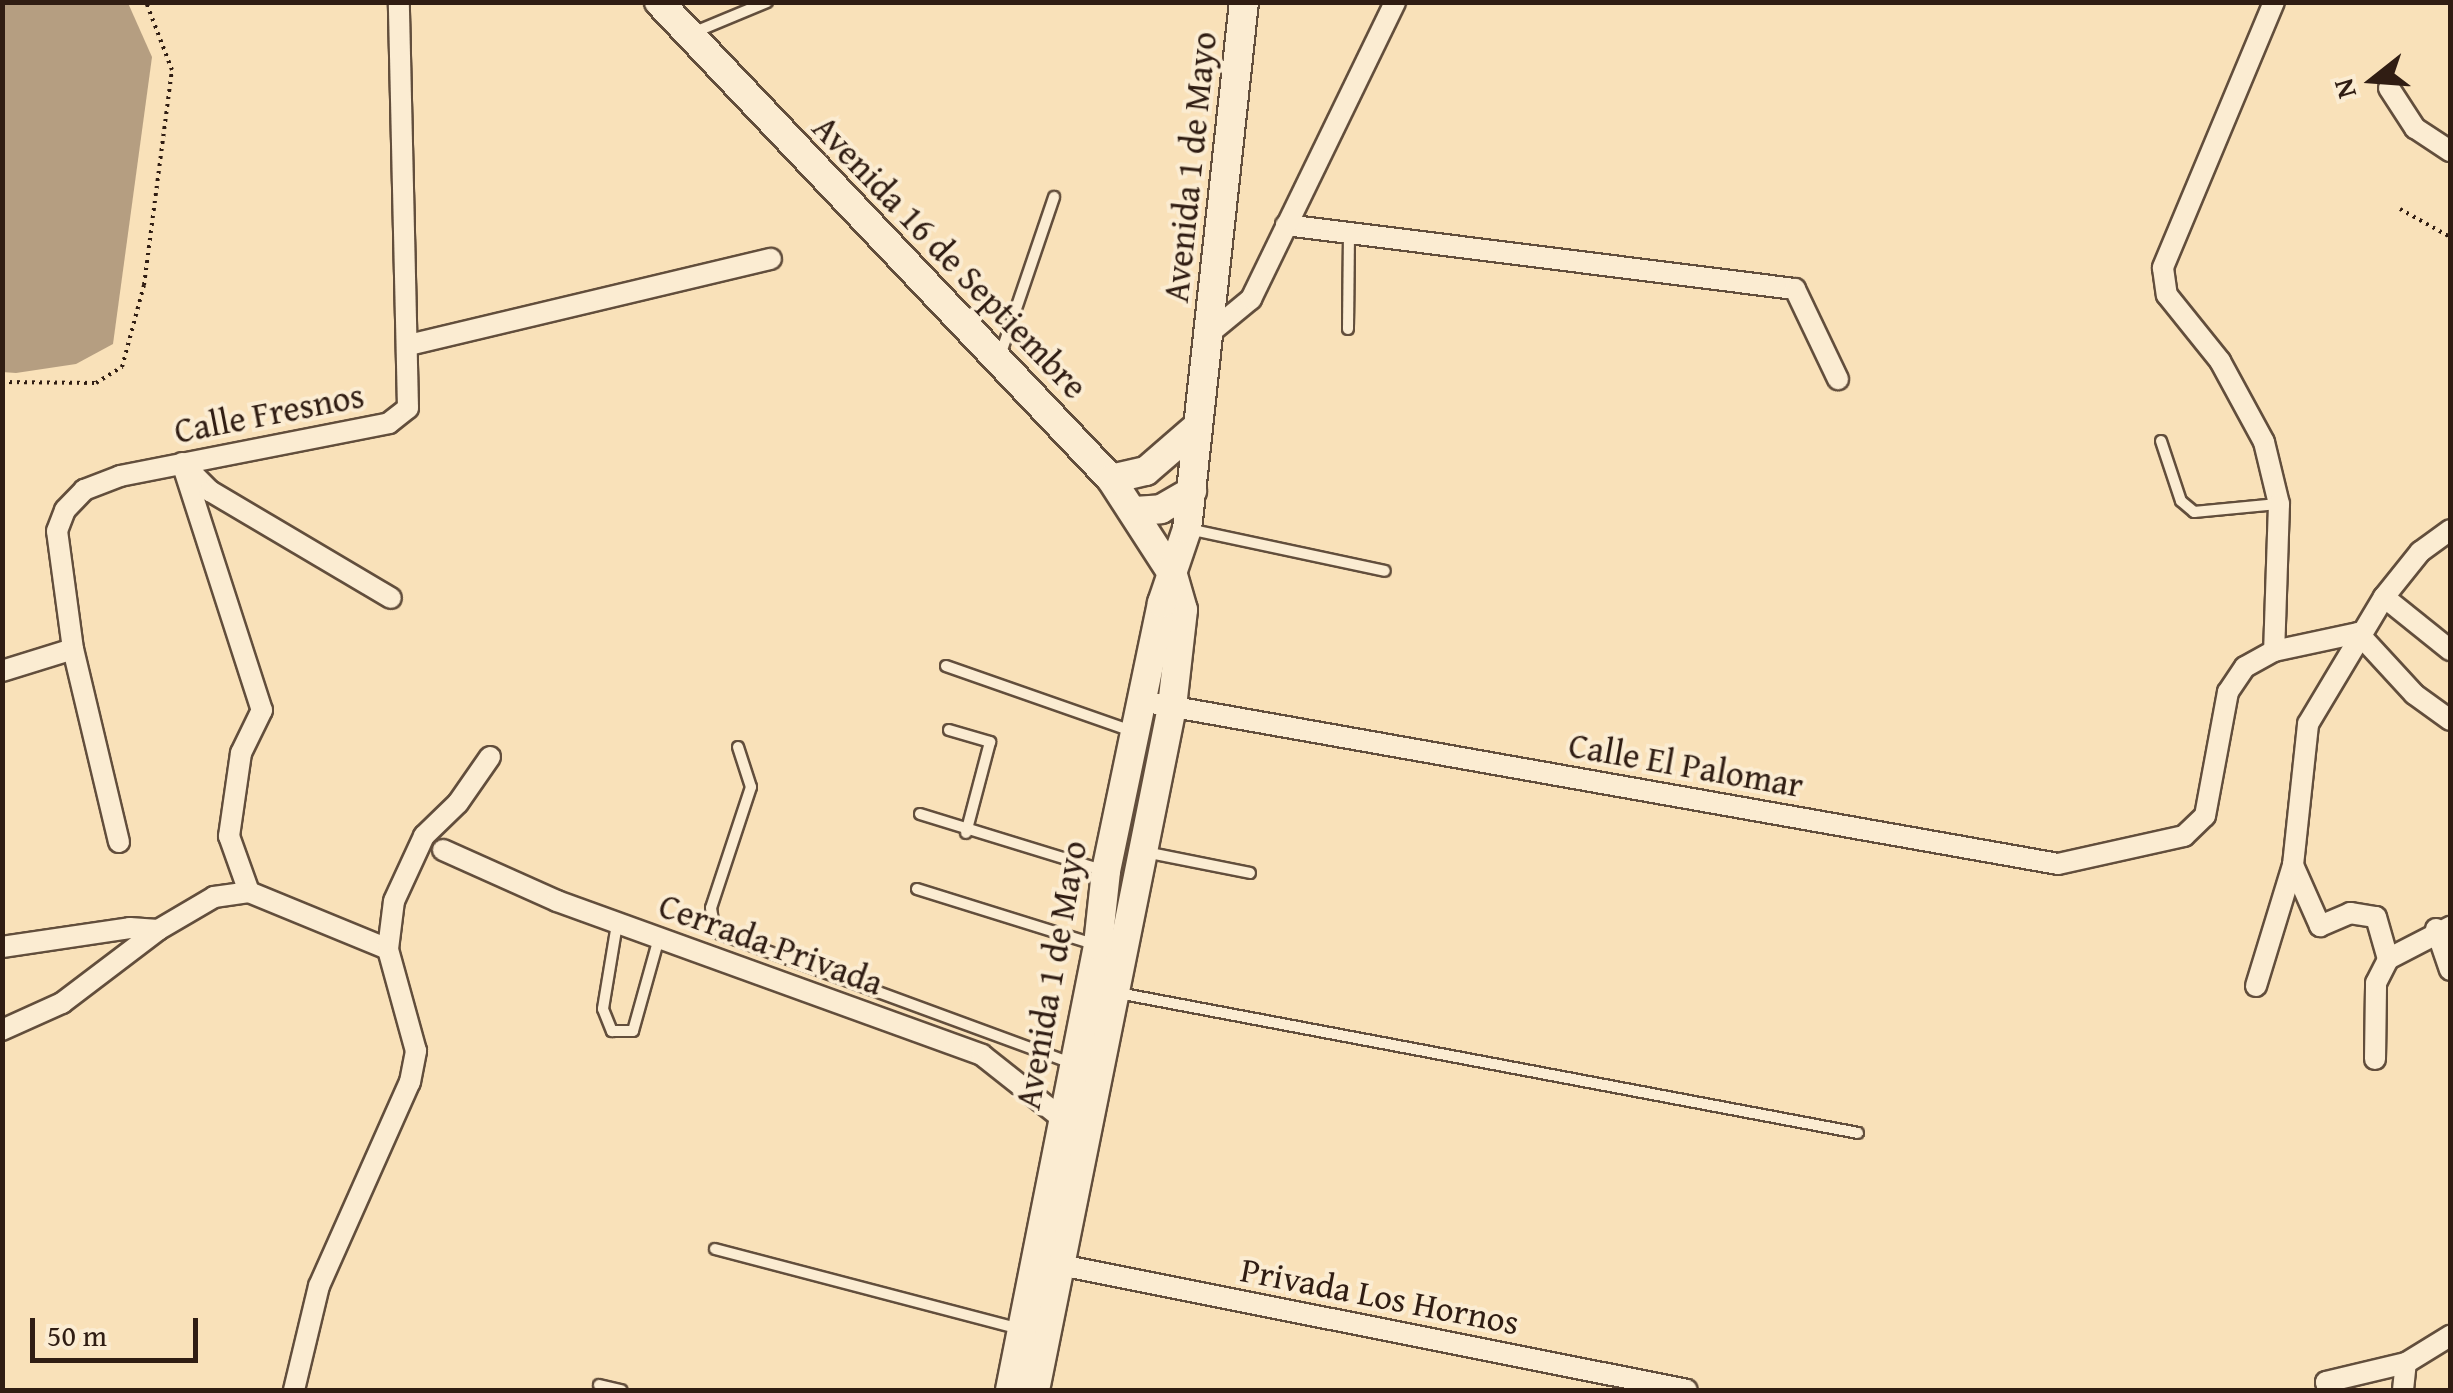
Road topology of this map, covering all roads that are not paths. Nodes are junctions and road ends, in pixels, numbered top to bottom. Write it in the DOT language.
graph roads {
  1 [pos="399,2"];
  2 [pos="659,2"];
  3 [pos="767,2"];
  4 [pos="1244,2"];
  5 [pos="1395,2"];
  6 [pos="2274,2"];
  7 [pos="684,36"];
  8 [pos="2389,88"];
  9 [pos="2450,151"];
  10 [pos="1054,196"];
  11 [pos="1286,225"];
  12 [pos="1349,237"];
  13 [pos="771,259"];
  14 [pos="1348,329"];
  15 [pos="1211,332"];
  16 [pos="408,345"];
  17 [pos="998,361"];
  18 [pos="1838,379"];
  19 [pos="1197,427"];
  20 [pos="2161,441"];
  21 [pos="182,463"];
  22 [pos="1111,479"];
  23 [pos="1192,491"];
  24 [pos="2280,504"];
  25 [pos="1134,510"];
  26 [pos="1187,529"];
  27 [pos="2450,530"];
  28 [pos="1385,571"];
  29 [pos="1174,574"];
  30 [pos="2384,596"];
  31 [pos="391,598"];
  32 [pos="2358,634"];
  33 [pos="73,649"];
  34 [pos="2450,650"];
  35 [pos="2274,652"];
  36 [pos="946,666"];
  37 [pos="2,671"];
  38 [pos="1159,704"];
  39 [pos="2450,720"];
  40 [pos="948,730"];
  41 [pos="1139,734"];
  42 [pos="738,747"];
  43 [pos="490,757"];
  44 [pos="920,814"];
  45 [pos="966,832"];
  46 [pos="119,842"];
  47 [pos="443,850"];
  48 [pos="1144,852"];
  49 [pos="2293,865"];
  50 [pos="1106,871"];
  51 [pos="1250,873"];
  52 [pos="916,889"];
  53 [pos="250,892"];
  54 [pos="617,922"];
  55 [pos="2443,928"];
  56 [pos="158,930"];
  57 [pos="659,938"];
  58 [pos="1098,946"];
  59 [pos="2,947"];
  60 [pos="388,949"];
  61 [pos="2388,959"];
  62 [pos="2450,970"];
  63 [pos="2256,986"];
  64 [pos="1112,992"];
  65 [pos="2,1030"];
  66 [pos="2374,1060"];
  67 [pos="1074,1064"];
  68 [pos="1064,1120"];
  69 [pos="1858,1134"];
  70 [pos="715,1249"];
  71 [pos="1060,1265"];
  72 [pos="1022,1329"];
  73 [pos="2450,1336"];
  74 [pos="2406,1364"];
  75 [pos="599,1385"];
  76 [pos="294,1390"];
  77 [pos="620,1390"];
  78 [pos="1010,1390"];
  79 [pos="1036,1390"];
  80 [pos="1687,1390"];
  81 [pos="2328,1390"];
  82 [pos="2404,1390"];
  1 -- 16 [label="street, Calle Fresnos"];
  2 -- 7 [label="main road, Avenida 16 de Septiembre"];
  3 -- 7 [label="lane"];
  4 -- 15 [label="main road, Avenida 1 de Mayo"];
  5 -- 11 [label="street"];
  6 -- 24 [label="street"];
  7 -- 17 [label="main road, Avenida 16 de Septiembre"];
  8 -- 9 [label="street"];
  10 -- 17 [label="lane"];
  11 -- 12 [label="street"];
  11 -- 15 [label="street"];
  12 -- 14 [label="lane"];
  12 -- 18 [label="street"];
  13 -- 16 [label="street"];
  15 -- 19 [label="main road, Avenida 1 de Mayo"];
  16 -- 21 [label="street, Calle Fresnos"];
  17 -- 22 [label="main road, Avenida 16 de Septiembre"];
  19 -- 22 [label="main road"];
  19 -- 23 [label="main road, Avenida 1 de Mayo"];
  20 -- 24 [label="lane"];
  21 -- 31 [label="street"];
  21 -- 33 [label="street, Calle Fresnos"];
  21 -- 53 [label="street"];
  22 -- 25 [label="main road, Avenida 16 de Septiembre"];
  23 -- 25 [label="main road"];
  23 -- 26 [label="main road, Avenida 1 de Mayo"];
  24 -- 35 [label="street"];
  25 -- 29 [label="main road, Avenida 16 de Septiembre"];
  26 -- 28 [label="lane"];
  26 -- 29 [label="main road, Avenida 1 de Mayo"];
  27 -- 30 [label="street"];
  29 -- 38 [label="main road, Avenida 1 de Mayo"];
  30 -- 32 [label="street"];
  30 -- 34 [label="street"];
  32 -- 35 [label="street"];
  32 -- 39 [label="street"];
  32 -- 49 [label="street"];
  33 -- 37 [label="street"];
  33 -- 46 [label="street, Calle Fresnos"];
  35 -- 38 [label="street, Calle El Palomar"];
  36 -- 41 [label="lane"];
  38 -- 41 [label="main road, Avenida 1 de Mayo"];
  38 -- 48 [label="main road, Avenida 1 de Mayo"];
  40 -- 45 [label="lane"];
  41 -- 50 [label="main road, Avenida 1 de Mayo"];
  42 -- 67 [label="lane"];
  43 -- 60 [label="street"];
  44 -- 45 [label="lane"];
  45 -- 50 [label="lane"];
  47 -- 54 [label="street, Cerrada Privada"];
  48 -- 51 [label="lane"];
  48 -- 64 [label="main road, Avenida 1 de Mayo"];
  49 -- 61 [label="street"];
  49 -- 63 [label="street"];
  50 -- 58 [label="main road, Avenida 1 de Mayo"];
  52 -- 58 [label="lane"];
  53 -- 56 [label="street"];
  53 -- 60 [label="street"];
  54 -- 57 [label="street, Cerrada Privada"];
  54 -- 57 [label="lane"];
  55 -- 61 [label="street"];
  55 -- 62 [label="street"];
  56 -- 59 [label="street"];
  56 -- 65 [label="street"];
  57 -- 68 [label="street, Cerrada Privada"];
  58 -- 67 [label="main road, Avenida 1 de Mayo"];
  60 -- 76 [label="street"];
  61 -- 66 [label="street"];
  64 -- 69 [label="lane"];
  64 -- 71 [label="main road, Avenida 1 de Mayo"];
  67 -- 68 [label="main road, Avenida 1 de Mayo"];
  68 -- 72 [label="main road, Avenida 1 de Mayo"];
  70 -- 72 [label="lane"];
  71 -- 79 [label="main road, Avenida 1 de Mayo"];
  71 -- 80 [label="street, Privada Los Hornos"];
  72 -- 78 [label="main road, Avenida 1 de Mayo"];
  73 -- 74 [label="street"];
  74 -- 81 [label="street"];
  74 -- 82 [label="street"];
  75 -- 77 [label="lane"];
}
